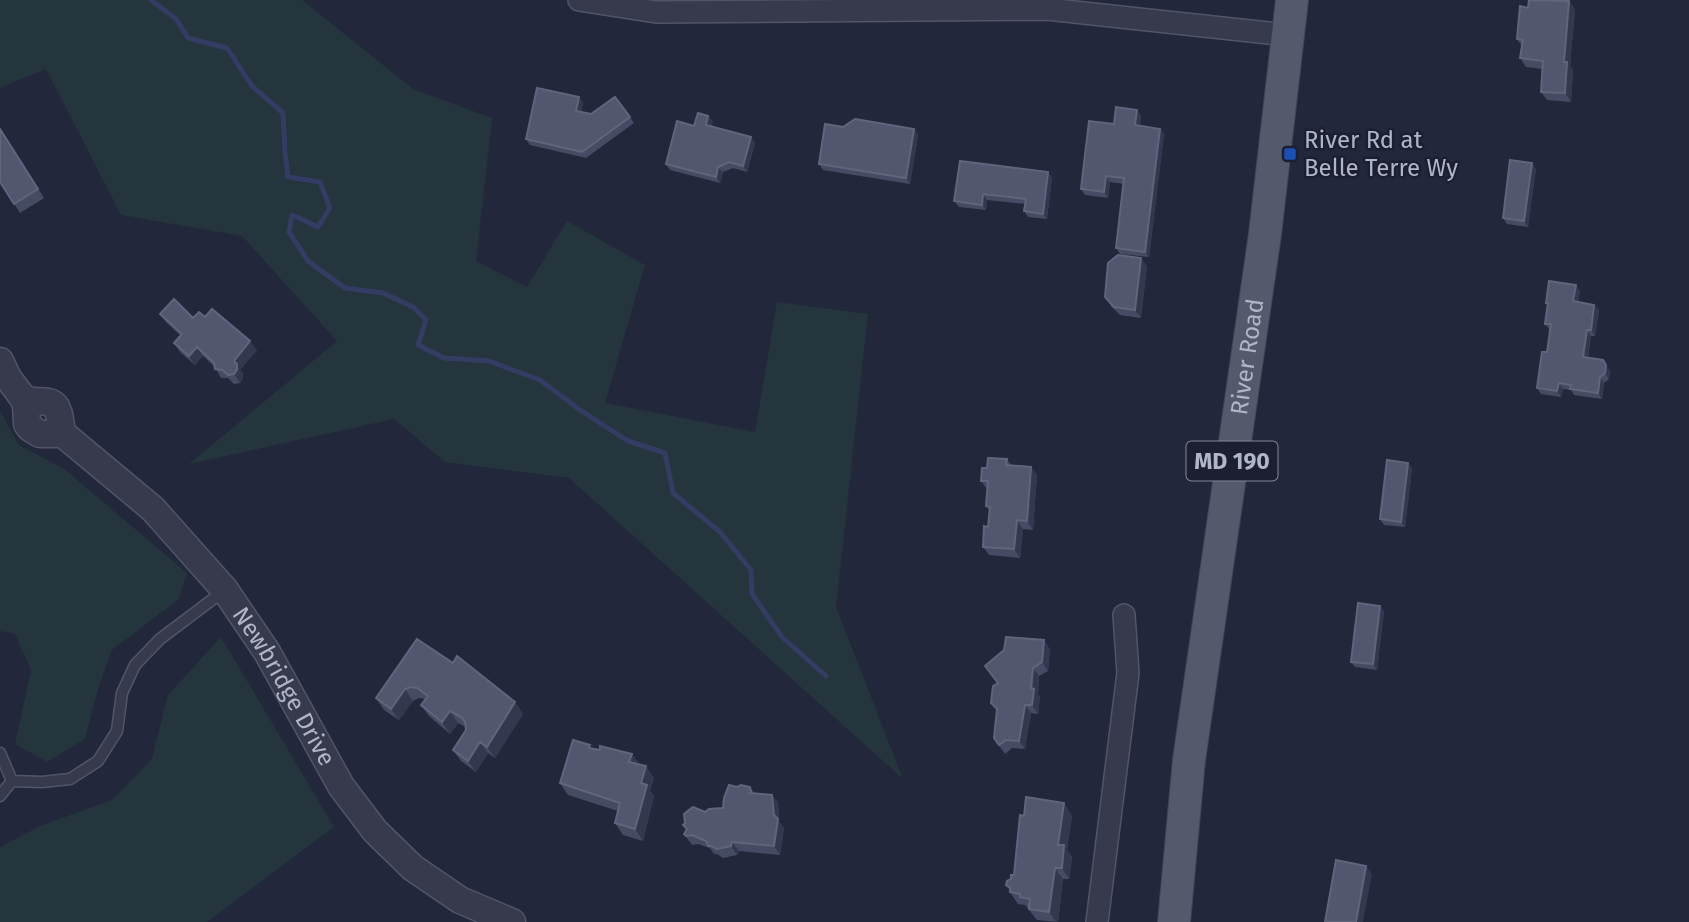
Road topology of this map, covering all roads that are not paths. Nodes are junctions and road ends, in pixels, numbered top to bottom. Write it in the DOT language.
graph roads {
  1 [pos="579,0"];
  2 [pos="1292,0"];
  3 [pos="1287,35"];
  4 [pos="0,362"];
  5 [pos="225,590"];
  6 [pos="1124,615"];
  7 [pos="0,752"];
  8 [pos="12,781"];
  9 [pos="0,796"];
  10 [pos="512,922"];
  11 [pos="1097,922"];
  12 [pos="1174,922"];
  1 -- 3 [label="street"];
  2 -- 3 [label="main road, River Road / MD 190"];
  3 -- 12 [label="main road, River Road / MD 190"];
  4 -- 5 [label="street, Newbridge Drive"];
  5 -- 8 [label="lane"];
  5 -- 10 [label="street, Newbridge Drive"];
  6 -- 11 [label="street"];
  7 -- 8 [label="lane"];
  8 -- 9 [label="lane"];
}
